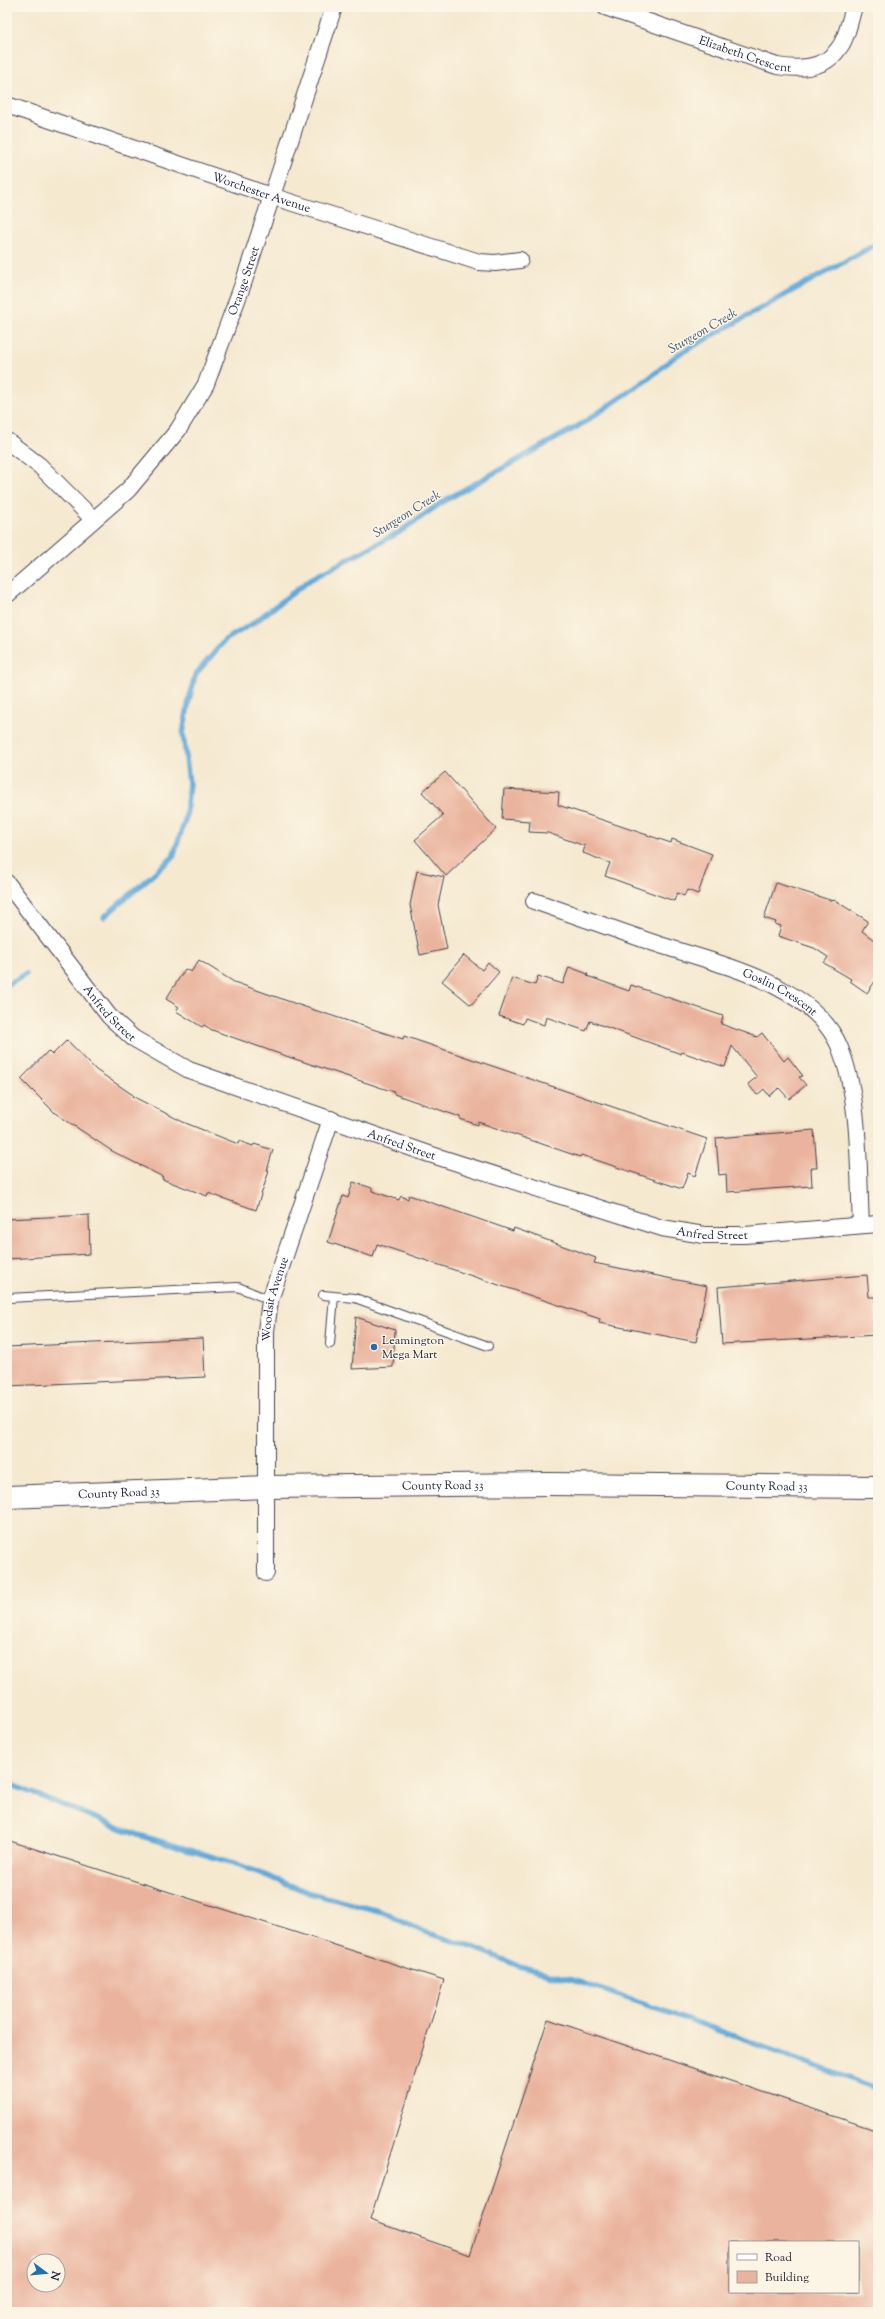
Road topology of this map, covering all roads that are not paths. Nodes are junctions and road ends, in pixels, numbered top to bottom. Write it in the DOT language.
graph roads {
  1 [pos="334,7"];
  2 [pos="605,7"];
  3 [pos="854,7"];
  4 [pos="7,105"];
  5 [pos="271,196"];
  6 [pos="520,260"];
  7 [pos="7,441"];
  8 [pos="93,519"];
  9 [pos="7,595"];
  10 [pos="7,883"];
  11 [pos="534,901"];
  12 [pos="331,1119"];
  13 [pos="878,1224"];
  14 [pos="861,1225"];
  15 [pos="323,1295"];
  16 [pos="334,1296"];
  17 [pos="7,1298"];
  18 [pos="270,1300"];
  19 [pos="330,1344"];
  20 [pos="488,1346"];
  21 [pos="266,1487"];
  22 [pos="878,1487"];
  23 [pos="7,1497"];
  24 [pos="266,1573"];
  1 -- 5 [label="street, Orange Street"];
  2 -- 3 [label="street, Elizabeth Crescent"];
  4 -- 5 [label="street, Worchester Avenue"];
  5 -- 6 [label="street, Worchester Avenue"];
  5 -- 8 [label="street, Orange Street"];
  7 -- 8 [label="street"];
  8 -- 9 [label="street, Orange Street"];
  10 -- 12 [label="street, Anfred Street"];
  11 -- 14 [label="street, Goslin Crescent"];
  12 -- 14 [label="street, Anfred Street"];
  12 -- 18 [label="street, Woodsit Avenue"];
  13 -- 14 [label="street, Anfred Street"];
  15 -- 16 [label="lane"];
  16 -- 19 [label="lane"];
  16 -- 20 [label="lane"];
  17 -- 18 [label="lane"];
  18 -- 21 [label="street, Woodsit Avenue"];
  21 -- 22 [label="main road, County Road 33"];
  21 -- 23 [label="main road, County Road 33"];
  21 -- 24 [label="street, Woodsit Avenue"];
}
